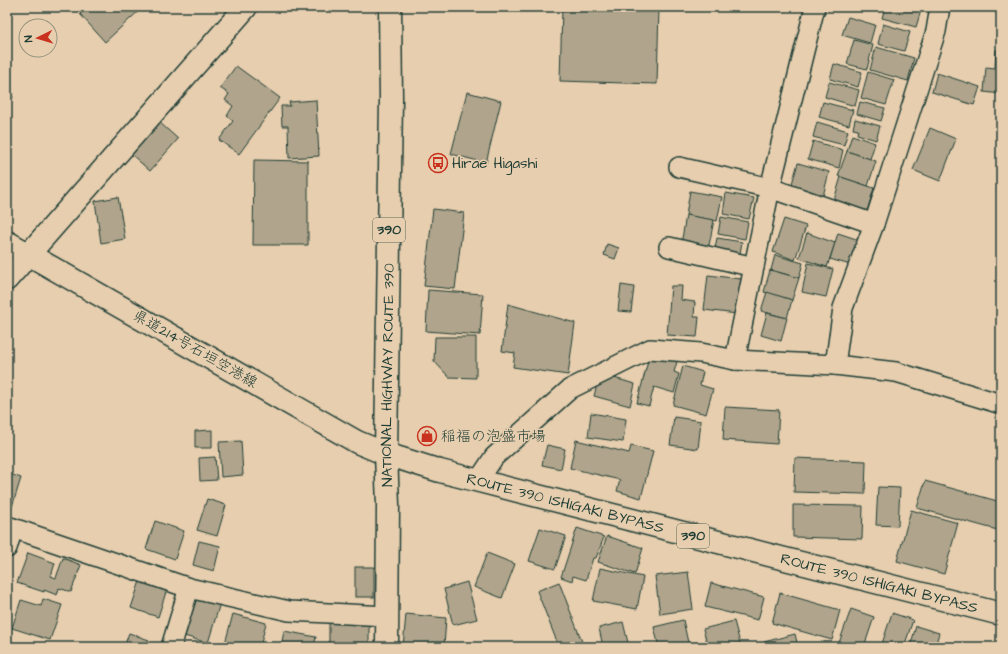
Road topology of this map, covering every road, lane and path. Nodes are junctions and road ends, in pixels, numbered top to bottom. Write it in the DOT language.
graph roads {
  1 [pos="246,7"];
  2 [pos="390,7"];
  3 [pos="815,7"];
  4 [pos="940,7"];
  5 [pos="679,167"];
  6 [pos="770,188"];
  7 [pos="874,224"];
  8 [pos="7,242"];
  9 [pos="669,246"];
  10 [pos="29,253"];
  11 [pos="754,267"];
  12 [pos="7,279"];
  13 [pos="735,360"];
  14 [pos="835,365"];
  15 [pos="1001,404"];
  16 [pos="386,454"];
  17 [pos="478,481"];
  18 [pos="10,527"];
  19 [pos="7,548"];
  20 [pos="189,588"];
  21 [pos="1001,614"];
  22 [pos="387,616"];
  23 [pos="171,647"];
  24 [pos="388,647"];
  1 -- 10 [label="main road"];
  2 -- 16 [label="main road, NATIONAL HIGHWAY ROUTE 390 / 390"];
  3 -- 6 [label="street"];
  4 -- 7 [label="street"];
  5 -- 6 [label="street"];
  6 -- 7 [label="street"];
  6 -- 11 [label="street"];
  7 -- 14 [label="street"];
  8 -- 10 [label="main road, 県道214号石垣空港線"];
  9 -- 11 [label="street"];
  10 -- 12 [label="main road"];
  10 -- 16 [label="main road, 県道214号石垣空港線"];
  11 -- 13 [label="street"];
  13 -- 14 [label="street"];
  13 -- 17 [label="street"];
  14 -- 15 [label="street"];
  16 -- 17 [label="main road, ROUTE 390 ISHIGAKI BYPASS / 390"];
  16 -- 22 [label="main road, NATIONAL HIGHWAY ROUTE 390 / 390"];
  17 -- 21 [label="main road, ROUTE 390 ISHIGAKI BYPASS / 390"];
  18 -- 19 [label="street"];
  18 -- 20 [label="street"];
  20 -- 22 [label="street"];
  20 -- 23 [label="street"];
  22 -- 24 [label="main road, NATIONAL HIGHWAY ROUTE 390 / 390"];
}
